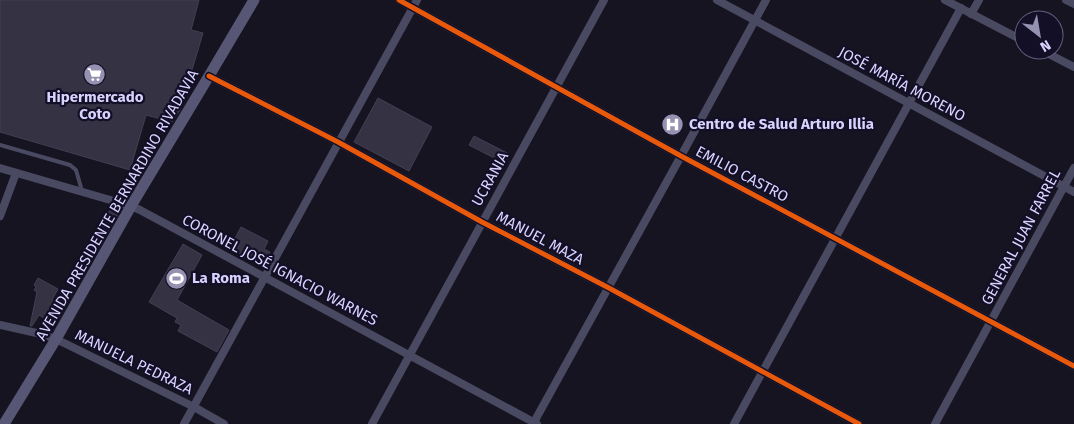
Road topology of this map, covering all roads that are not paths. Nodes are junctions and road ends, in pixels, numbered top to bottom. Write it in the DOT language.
graph roads {
  1 [pos="254,0"];
  2 [pos="399,0"];
  3 [pos="418,0"];
  4 [pos="604,0"];
  5 [pos="717,0"];
  6 [pos="766,0"];
  7 [pos="945,0"];
  8 [pos="979,0"];
  9 [pos="1066,0"];
  10 [pos="1074,4"];
  11 [pos="413,8"];
  12 [pos="961,8"];
  13 [pos="971,14"];
  14 [pos="755,20"];
  15 [pos="1014,36"];
  16 [pos="1060,60"];
  17 [pos="1074,67"];
  18 [pos="210,76"];
  19 [pos="557,87"];
  20 [pos="909,104"];
  21 [pos="338,142"];
  22 [pos="0,145"];
  23 [pos="681,156"];
  24 [pos="0,168"];
  25 [pos="1074,168"];
  26 [pos="16,173"];
  27 [pos="1064,187"];
  28 [pos="82,192"];
  29 [pos="1074,192"];
  30 [pos="131,206"];
  31 [pos="0,216"];
  32 [pos="482,222"];
  33 [pos="836,238"];
  34 [pos="264,278"];
  35 [pos="608,288"];
  36 [pos="991,321"];
  37 [pos="0,325"];
  38 [pos="56,339"];
  39 [pos="409,356"];
  40 [pos="1074,366"];
  41 [pos="762,372"];
  42 [pos="194,407"];
  43 [pos="4,424"];
  44 [pos="184,424"];
  45 [pos="224,424"];
  46 [pos="372,424"];
  47 [pos="535,424"];
  48 [pos="734,424"];
  49 [pos="859,424"];
  50 [pos="935,424"];
  1 -- 18 [label="street, AVENIDA PRESIDENTE BERNARDINO RIVADAVIA"];
  2 -- 11 [label="street, EMILIO CASTRO"];
  3 -- 11 [label="street"];
  4 -- 19 [label="street, UCRANIA"];
  5 -- 14 [label="street, JOSÉ MARÍA MORENO"];
  6 -- 14 [label="street"];
  7 -- 12 [label="street"];
  8 -- 13 [label="street"];
  9 -- 10 [label="street"];
  11 -- 19 [label="street, EMILIO CASTRO"];
  11 -- 21 [label="street"];
  12 -- 13 [label="street"];
  12 -- 20 [label="street"];
  13 -- 15 [label="street"];
  14 -- 20 [label="street, JOSÉ MARÍA MORENO"];
  14 -- 23 [label="street"];
  16 -- 17 [label="street"];
  18 -- 21 [label="street, MANUEL MAZA"];
  18 -- 30 [label="street, AVENIDA PRESIDENTE BERNARDINO RIVADAVIA"];
  19 -- 23 [label="street, EMILIO CASTRO"];
  19 -- 32 [label="street, UCRANIA"];
  20 -- 27 [label="street, JOSÉ MARÍA MORENO"];
  20 -- 33 [label="street"];
  21 -- 32 [label="street, MANUEL MAZA"];
  21 -- 34 [label="street"];
  22 -- 28 [label="lane"];
  23 -- 33 [label="street, EMILIO CASTRO"];
  23 -- 35 [label="street"];
  24 -- 26 [label="street, CORONEL JOSÉ IGNACIO WARNES"];
  25 -- 27 [label="street, GENERAL JUAN FARREL"];
  26 -- 28 [label="street, CORONEL JOSÉ IGNACIO WARNES"];
  26 -- 31 [label="street"];
  27 -- 29 [label="street, JOSÉ MARÍA MORENO"];
  27 -- 36 [label="street, GENERAL JUAN FARREL"];
  28 -- 30 [label="street, CORONEL JOSÉ IGNACIO WARNES"];
  30 -- 34 [label="street, CORONEL JOSÉ IGNACIO WARNES"];
  30 -- 38 [label="street, AVENIDA PRESIDENTE BERNARDINO RIVADAVIA"];
  32 -- 35 [label="street, MANUEL MAZA"];
  32 -- 39 [label="street, UCRANIA"];
  33 -- 36 [label="street, EMILIO CASTRO"];
  33 -- 41 [label="street"];
  34 -- 39 [label="street, CORONEL JOSÉ IGNACIO WARNES"];
  34 -- 42 [label="street"];
  35 -- 41 [label="street, MANUEL MAZA"];
  35 -- 47 [label="street"];
  36 -- 40 [label="street, EMILIO CASTRO"];
  36 -- 50 [label="street, GENERAL JUAN FARREL"];
  37 -- 38 [label="street, MANUELA PEDRAZA"];
  38 -- 42 [label="street, MANUELA PEDRAZA"];
  38 -- 43 [label="street, AVENIDA PRESIDENTE BERNARDINO RIVADAVIA"];
  39 -- 46 [label="street, UCRANIA"];
  39 -- 47 [label="street, CORONEL JOSÉ IGNACIO WARNES"];
  41 -- 48 [label="street"];
  41 -- 49 [label="street, MANUEL MAZA"];
  42 -- 44 [label="street"];
  42 -- 45 [label="street, MANUELA PEDRAZA"];
}
